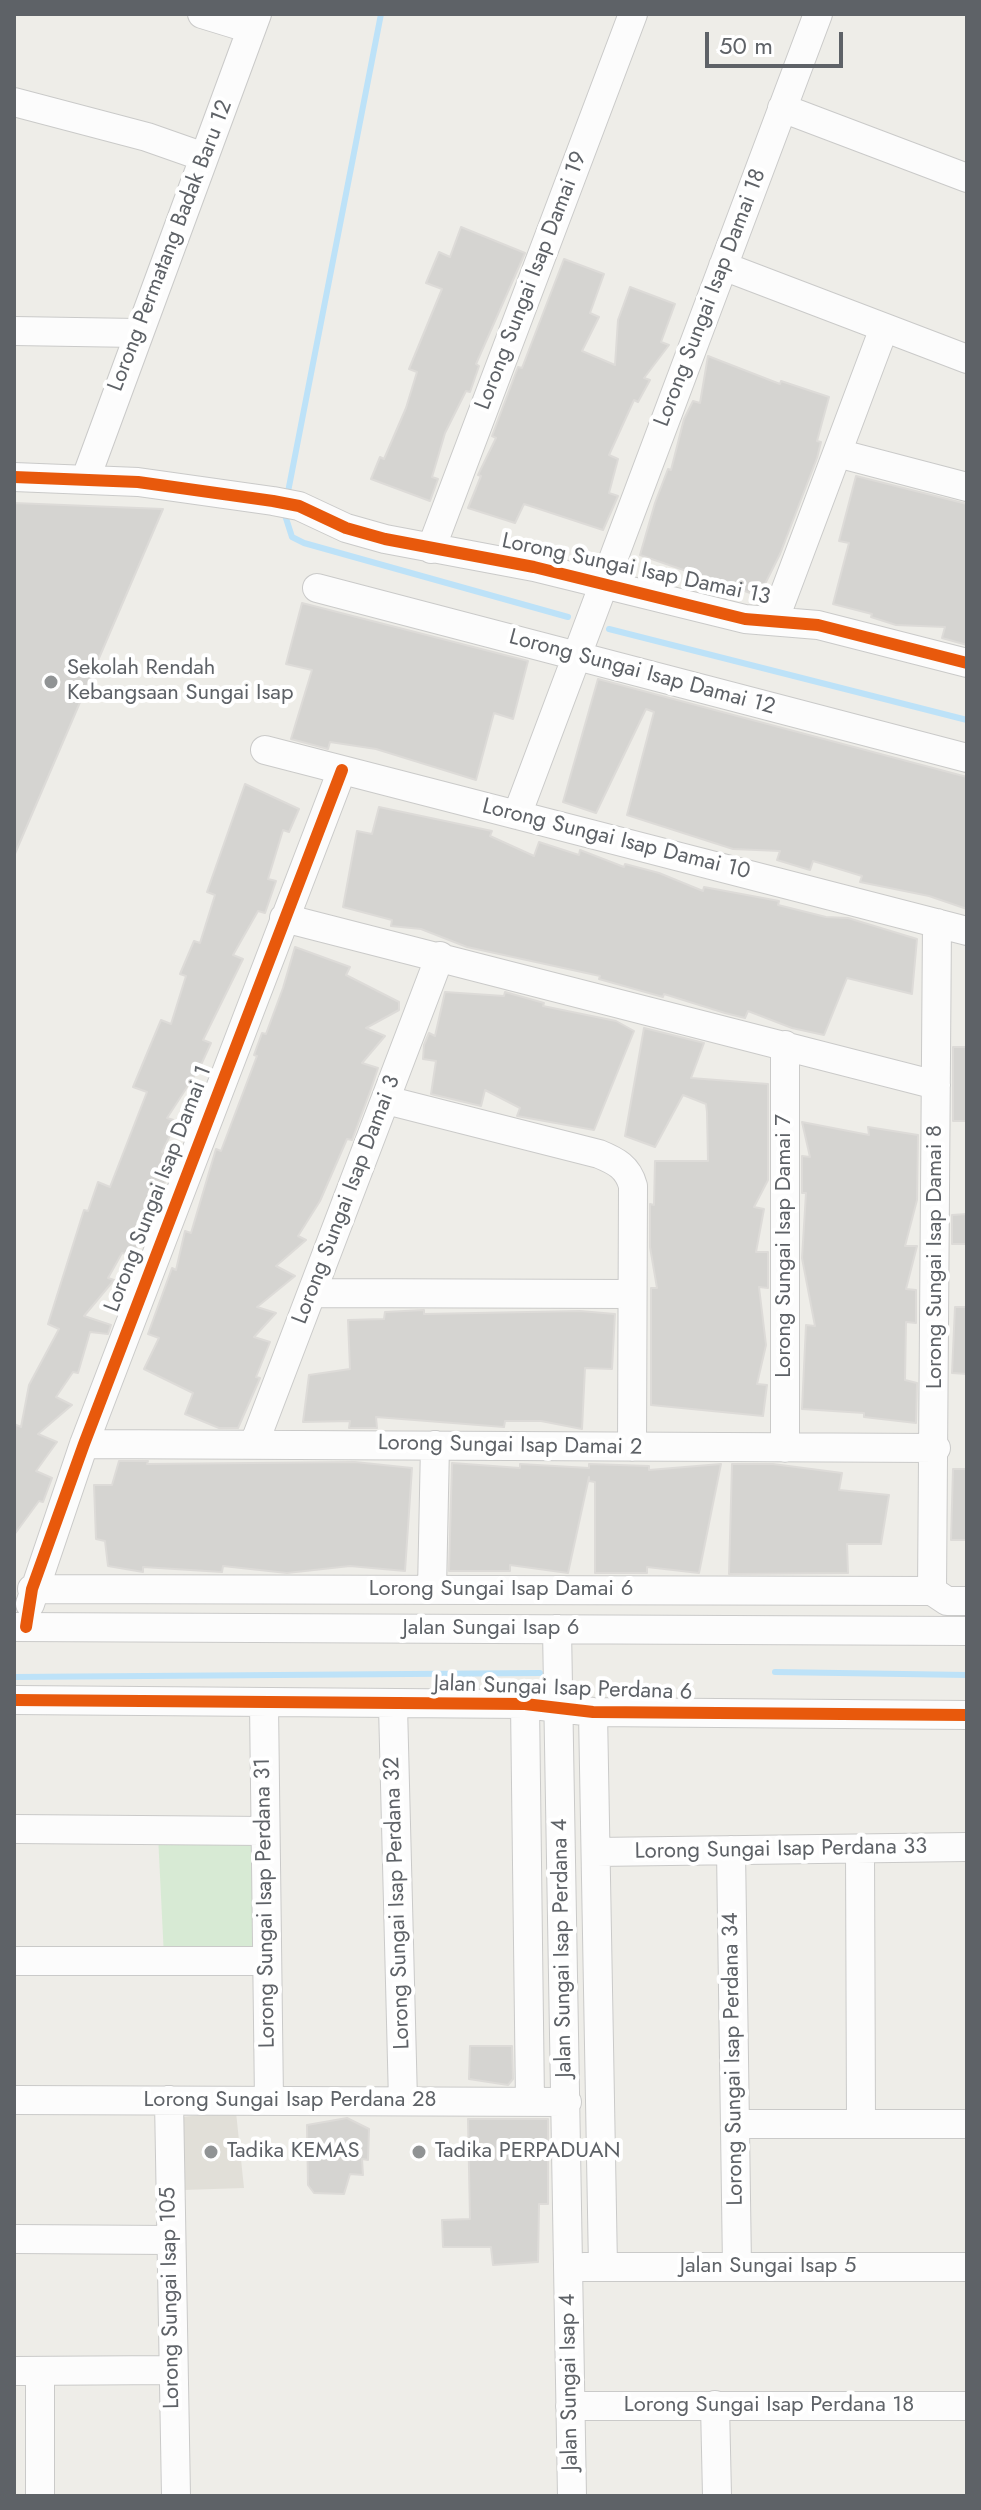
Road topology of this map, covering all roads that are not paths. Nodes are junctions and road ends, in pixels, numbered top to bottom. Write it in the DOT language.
graph roads {
  1 [pos="202,14"];
  2 [pos="633,14"];
  3 [pos="818,14"];
  4 [pos="254,22"];
  5 [pos="14,102"];
  6 [pos="782,108"];
  7 [pos="204,157"];
  8 [pos="967,178"];
  9 [pos="723,266"];
  10 [pos="884,328"];
  11 [pos="14,331"];
  12 [pos="137,333"];
  13 [pos="967,359"];
  14 [pos="837,453"];
  15 [pos="14,477"];
  16 [pos="86,478"];
  17 [pos="967,487"];
  18 [pos="431,549"];
  19 [pos="603,583"];
  20 [pos="317,588"];
  21 [pos="774,621"];
  22 [pos="576,656"];
  23 [pos="967,663"];
  24 [pos="265,750"];
  25 [pos="967,758"];
  26 [pos="342,770"];
  27 [pos="517,815"];
  28 [pos="284,918"];
  29 [pos="937,923"];
  30 [pos="967,931"];
  31 [pos="440,956"];
  32 [pos="785,1045"];
  33 [pos="936,1085"];
  34 [pos="386,1100"];
  35 [pos="312,1293"];
  36 [pos="632,1294"];
  37 [pos="84,1444"];
  38 [pos="254,1444"];
  39 [pos="435,1445"];
  40 [pos="632,1447"];
  41 [pos="785,1448"];
  42 [pos="936,1448"];
  43 [pos="32,1589"];
  44 [pos="432,1590"];
  45 [pos="932,1591"];
  46 [pos="967,1601"];
  47 [pos="20,1627"];
  48 [pos="557,1629"];
  49 [pos="967,1631"];
  50 [pos="14,1700"];
  51 [pos="525,1704"];
  52 [pos="264,1705"];
  53 [pos="393,1706"];
  54 [pos="558,1708"];
  55 [pos="593,1712"];
  56 [pos="967,1715"];
  57 [pos="14,1829"];
  58 [pos="265,1831"];
  59 [pos="967,1847"];
  60 [pos="860,1849"];
  61 [pos="731,1850"];
  62 [pos="596,1852"];
  63 [pos="14,1961"];
  64 [pos="267,1961"];
  65 [pos="14,2100"];
  66 [pos="169,2100"];
  67 [pos="269,2101"];
  68 [pos="403,2101"];
  69 [pos="530,2102"];
  70 [pos="567,2102"];
  71 [pos="735,2124"];
  72 [pos="861,2124"];
  73 [pos="967,2124"];
  74 [pos="14,2239"];
  75 [pos="171,2240"];
  76 [pos="603,2267"];
  77 [pos="737,2267"];
  78 [pos="967,2267"];
  79 [pos="568,2268"];
  80 [pos="173,2370"];
  81 [pos="27,2371"];
  82 [pos="715,2405"];
  83 [pos="570,2406"];
  84 [pos="967,2406"];
  85 [pos="40,2496"];
  86 [pos="176,2496"];
  87 [pos="572,2496"];
  88 [pos="717,2496"];
  1 -- 4 [label="street"];
  2 -- 18 [label="street, Lorong Sungai Isap Damai 19"];
  3 -- 6 [label="street, Lorong Sungai Isap Damai 18"];
  4 -- 7 [label="street, Lorong Permatang Badak Baru 12"];
  5 -- 7 [label="street"];
  6 -- 8 [label="street"];
  6 -- 9 [label="street, Lorong Sungai Isap Damai 18"];
  7 -- 12 [label="street, Lorong Permatang Badak Baru 12"];
  9 -- 10 [label="street"];
  9 -- 19 [label="street, Lorong Sungai Isap Damai 18"];
  10 -- 13 [label="street"];
  10 -- 14 [label="street"];
  11 -- 12 [label="street"];
  12 -- 16 [label="street, Lorong Permatang Badak Baru 12"];
  14 -- 17 [label="street"];
  14 -- 21 [label="street"];
  15 -- 16 [label="street, Lorong Sungai Isap Damai 13"];
  16 -- 18 [label="street, Lorong Sungai Isap Damai 13"];
  18 -- 19 [label="street, Lorong Sungai Isap Damai 13"];
  19 -- 21 [label="street, Lorong Sungai Isap Damai 13"];
  19 -- 22 [label="street, Lorong Sungai Isap Damai 18"];
  20 -- 22 [label="street, Lorong Sungai Isap Damai 12"];
  21 -- 23 [label="street, Lorong Sungai Isap Damai 13"];
  22 -- 25 [label="street, Lorong Sungai Isap Damai 12"];
  22 -- 27 [label="street, Lorong Sungai Isap Damai 18"];
  24 -- 26 [label="street, Lorong Sungai Isap Damai 10"];
  26 -- 27 [label="street, Lorong Sungai Isap Damai 10"];
  26 -- 28 [label="street, Lorong Sungai Isap Damai 1"];
  27 -- 29 [label="street, Lorong Sungai Isap Damai 10"];
  28 -- 31 [label="street"];
  28 -- 37 [label="street, Lorong Sungai Isap Damai 1"];
  29 -- 30 [label="street, Lorong Sungai Isap Damai 10"];
  29 -- 33 [label="street, Lorong Sungai Isap Damai 8"];
  31 -- 32 [label="street"];
  31 -- 34 [label="street, Lorong Sungai Isap Damai 3"];
  32 -- 33 [label="street"];
  32 -- 41 [label="street, Lorong Sungai Isap Damai 7"];
  33 -- 42 [label="street, Lorong Sungai Isap Damai 8"];
  34 -- 35 [label="street, Lorong Sungai Isap Damai 3"];
  34 -- 36 [label="street"];
  35 -- 36 [label="street"];
  35 -- 38 [label="street, Lorong Sungai Isap Damai 3"];
  36 -- 40 [label="street"];
  37 -- 38 [label="street, Lorong Sungai Isap Damai 2"];
  37 -- 43 [label="street, Lorong Sungai Isap Damai 1"];
  38 -- 39 [label="street, Lorong Sungai Isap Damai 2"];
  39 -- 40 [label="street, Lorong Sungai Isap Damai 2"];
  39 -- 44 [label="street"];
  40 -- 41 [label="street, Lorong Sungai Isap Damai 2"];
  41 -- 42 [label="street, Lorong Sungai Isap Damai 2"];
  42 -- 45 [label="street, Lorong Sungai Isap Damai 8"];
  43 -- 44 [label="street, Lorong Sungai Isap Damai 6"];
  43 -- 47 [label="street, Lorong Sungai Isap Damai 1"];
  44 -- 45 [label="street, Lorong Sungai Isap Damai 6"];
  45 -- 46 [label="street, Lorong Sungai Isap Damai 6"];
  47 -- 48 [label="street, Jalan Sungai Isap 6"];
  48 -- 49 [label="street, Jalan Sungai Isap 6"];
  48 -- 54 [label="street, Jalan Sungai Isap Perdana 4"];
  50 -- 52 [label="street, Jalan Sungai Isap Perdana 6"];
  51 -- 53 [label="street, Jalan Sungai Isap Perdana 6"];
  51 -- 54 [label="street, Jalan Sungai Isap Perdana 6"];
  51 -- 69 [label="street"];
  52 -- 53 [label="street, Jalan Sungai Isap Perdana 6"];
  52 -- 58 [label="street, Lorong Sungai Isap Perdana 31"];
  53 -- 68 [label="street, Lorong Sungai Isap Perdana 32"];
  54 -- 55 [label="street, Jalan Sungai Isap Perdana 6"];
  54 -- 70 [label="street, Jalan Sungai Isap Perdana 4"];
  55 -- 56 [label="street, Jalan Sungai Isap Perdana 6"];
  55 -- 62 [label="street"];
  57 -- 58 [label="street"];
  58 -- 64 [label="street, Lorong Sungai Isap Perdana 31"];
  59 -- 60 [label="street, Lorong Sungai Isap Perdana 33"];
  60 -- 61 [label="street, Lorong Sungai Isap Perdana 33"];
  60 -- 72 [label="street"];
  61 -- 62 [label="street, Lorong Sungai Isap Perdana 33"];
  61 -- 71 [label="street, Lorong Sungai Isap Perdana 34"];
  62 -- 76 [label="street"];
  63 -- 64 [label="street"];
  64 -- 67 [label="street, Lorong Sungai Isap Perdana 31"];
  65 -- 66 [label="street, Lorong Sungai Isap Perdana 28"];
  66 -- 67 [label="street, Lorong Sungai Isap Perdana 28"];
  66 -- 75 [label="street, Lorong Sungai Isap 105"];
  67 -- 68 [label="street, Lorong Sungai Isap Perdana 28"];
  68 -- 69 [label="street, Lorong Sungai Isap Perdana 28"];
  69 -- 70 [label="street, Lorong Sungai Isap Perdana 28"];
  70 -- 79 [label="street, Jalan Sungai Isap Perdana 4"];
  71 -- 72 [label="street"];
  71 -- 77 [label="street, Lorong Sungai Isap Perdana 34"];
  72 -- 73 [label="street"];
  74 -- 75 [label="street"];
  75 -- 80 [label="street, Lorong Sungai Isap 105"];
  76 -- 77 [label="street, Jalan Sungai Isap 5"];
  76 -- 79 [label="street, Jalan Sungai Isap 5"];
  77 -- 78 [label="street, Jalan Sungai Isap 5"];
  79 -- 83 [label="street, Jalan Sungai Isap 4"];
  80 -- 81 [label="street"];
  80 -- 86 [label="street, Lorong Sungai Isap 105"];
  81 -- 85 [label="street"];
  82 -- 83 [label="street, Lorong Sungai Isap Perdana 18"];
  82 -- 84 [label="street, Lorong Sungai Isap Perdana 18"];
  82 -- 88 [label="street"];
  83 -- 87 [label="street, Jalan Sungai Isap 4"];
}
